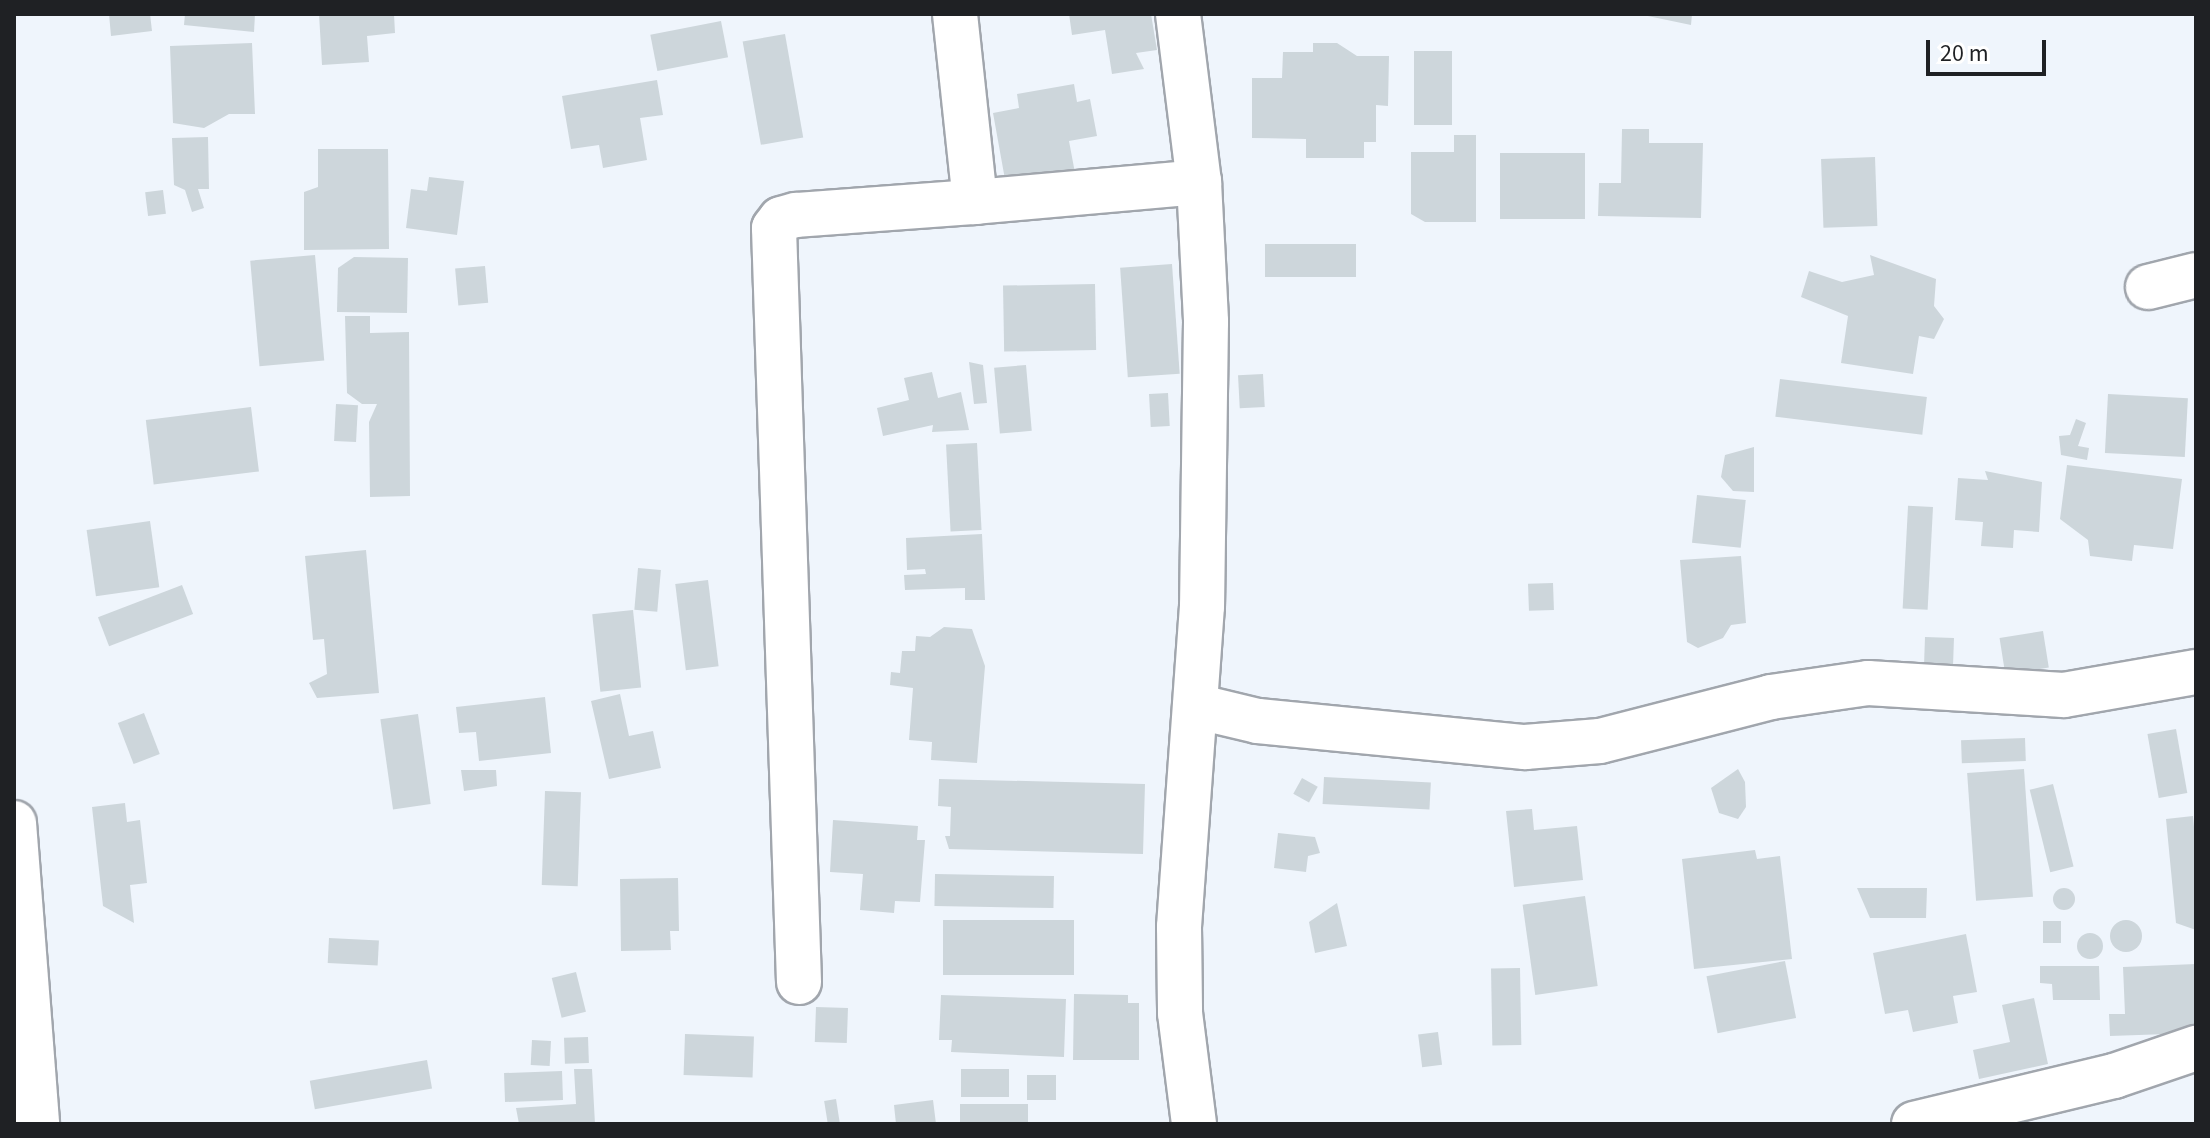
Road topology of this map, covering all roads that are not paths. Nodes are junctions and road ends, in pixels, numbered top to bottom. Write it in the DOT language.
graph roads {
  1 [pos="955,14"];
  2 [pos="1178,14"];
  3 [pos="1199,182"];
  4 [pos="975,202"];
  5 [pos="2196,275"];
  6 [pos="2148,287"];
  7 [pos="2196,672"];
  8 [pos="1195,706"];
  9 [pos="14,823"];
  10 [pos="799,982"];
  11 [pos="2196,1048"];
  12 [pos="37,1124"];
  13 [pos="1194,1124"];
  14 [pos="1914,1124"];
  1 -- 4 [label="street"];
  2 -- 3 [label="street"];
  3 -- 4 [label="street"];
  3 -- 8 [label="street"];
  4 -- 10 [label="street"];
  5 -- 6 [label="street"];
  7 -- 8 [label="street"];
  8 -- 13 [label="street"];
  9 -- 12 [label="street"];
  11 -- 14 [label="street"];
}
